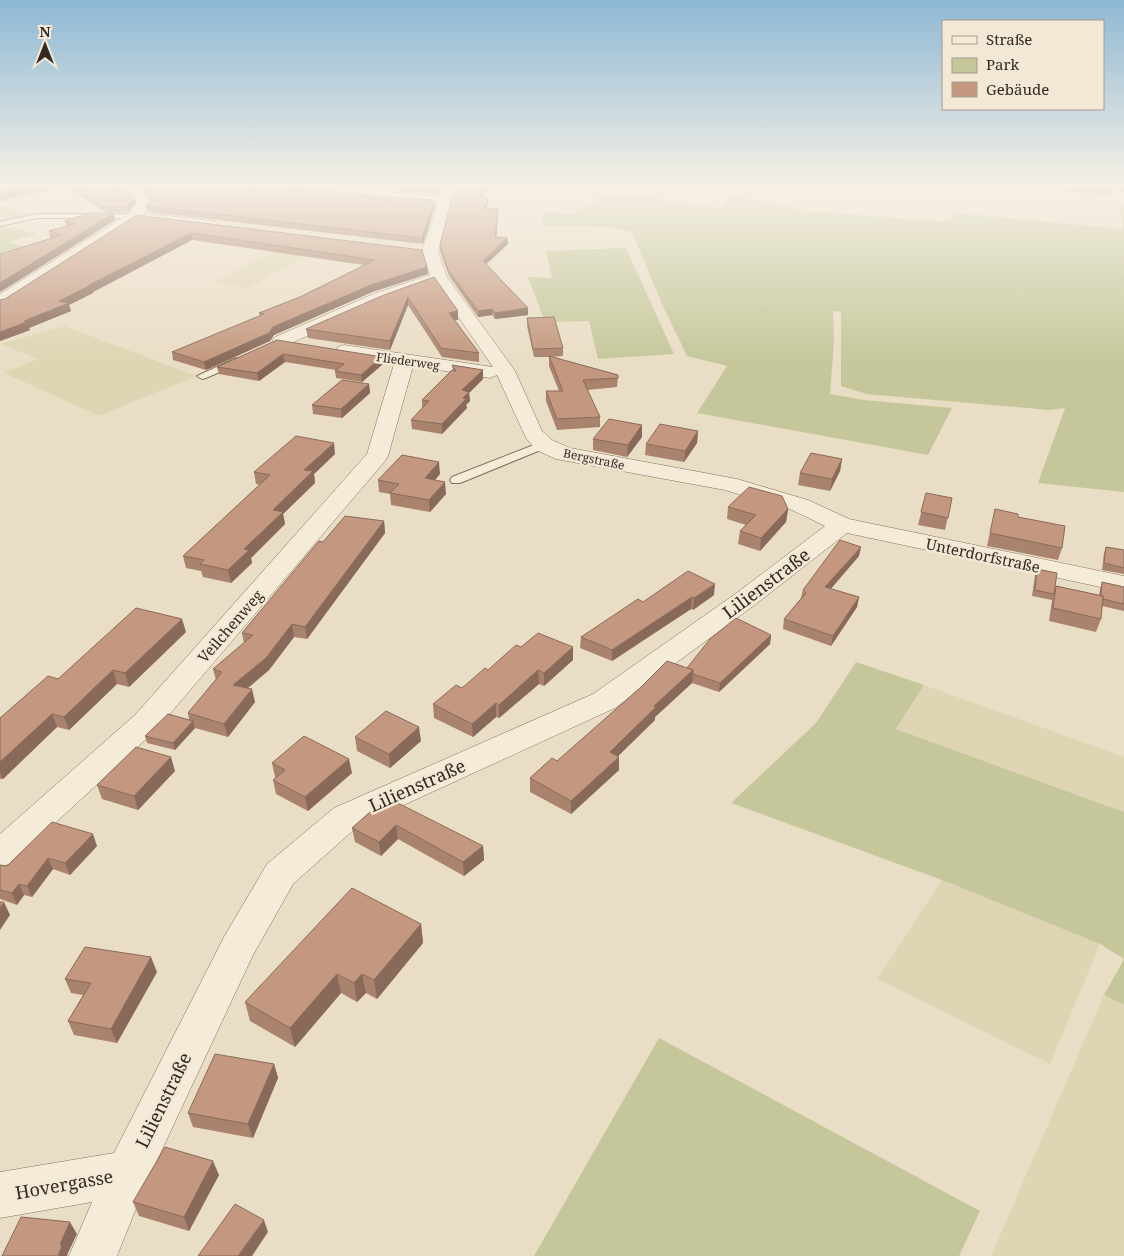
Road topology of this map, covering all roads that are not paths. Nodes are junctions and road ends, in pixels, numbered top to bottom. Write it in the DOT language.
graph roads {
  1 [pos="90,245"];
  2 [pos="424,245"];
  3 [pos="439,277"];
  4 [pos="0,301"];
  5 [pos="310,346"];
  6 [pos="329,349"];
  7 [pos="246,357"];
  8 [pos="405,360"];
  9 [pos="505,371"];
  10 [pos="202,376"];
  11 [pos="544,445"];
  12 [pos="456,480"];
  13 [pos="842,525"];
  14 [pos="1124,584"];
  15 [pos="0,854"];
  16 [pos="128,1172"];
  17 [pos="0,1195"];
  18 [pos="92,1256"];
  1 -- 4 [label="street"];
  2 -- 3 [label="street, Bergstraße"];
  3 -- 5 [label="street"];
  3 -- 9 [label="street, Bergstraße"];
  6 -- 8 [label="street, Fliederweg"];
  7 -- 10 [label="lane"];
  8 -- 9 [label="street, Fliederweg"];
  8 -- 15 [label="street, Veilchenweg"];
  9 -- 11 [label="street, Bergstraße"];
  11 -- 12 [label="lane"];
  11 -- 13 [label="street, Bergstraße"];
  13 -- 14 [label="street, Unterdorfstraße"];
  13 -- 16 [label="street, Lilienstraße"];
  16 -- 17 [label="street, Hovergasse"];
  16 -- 18 [label="street, Lilienstraße"];
}
